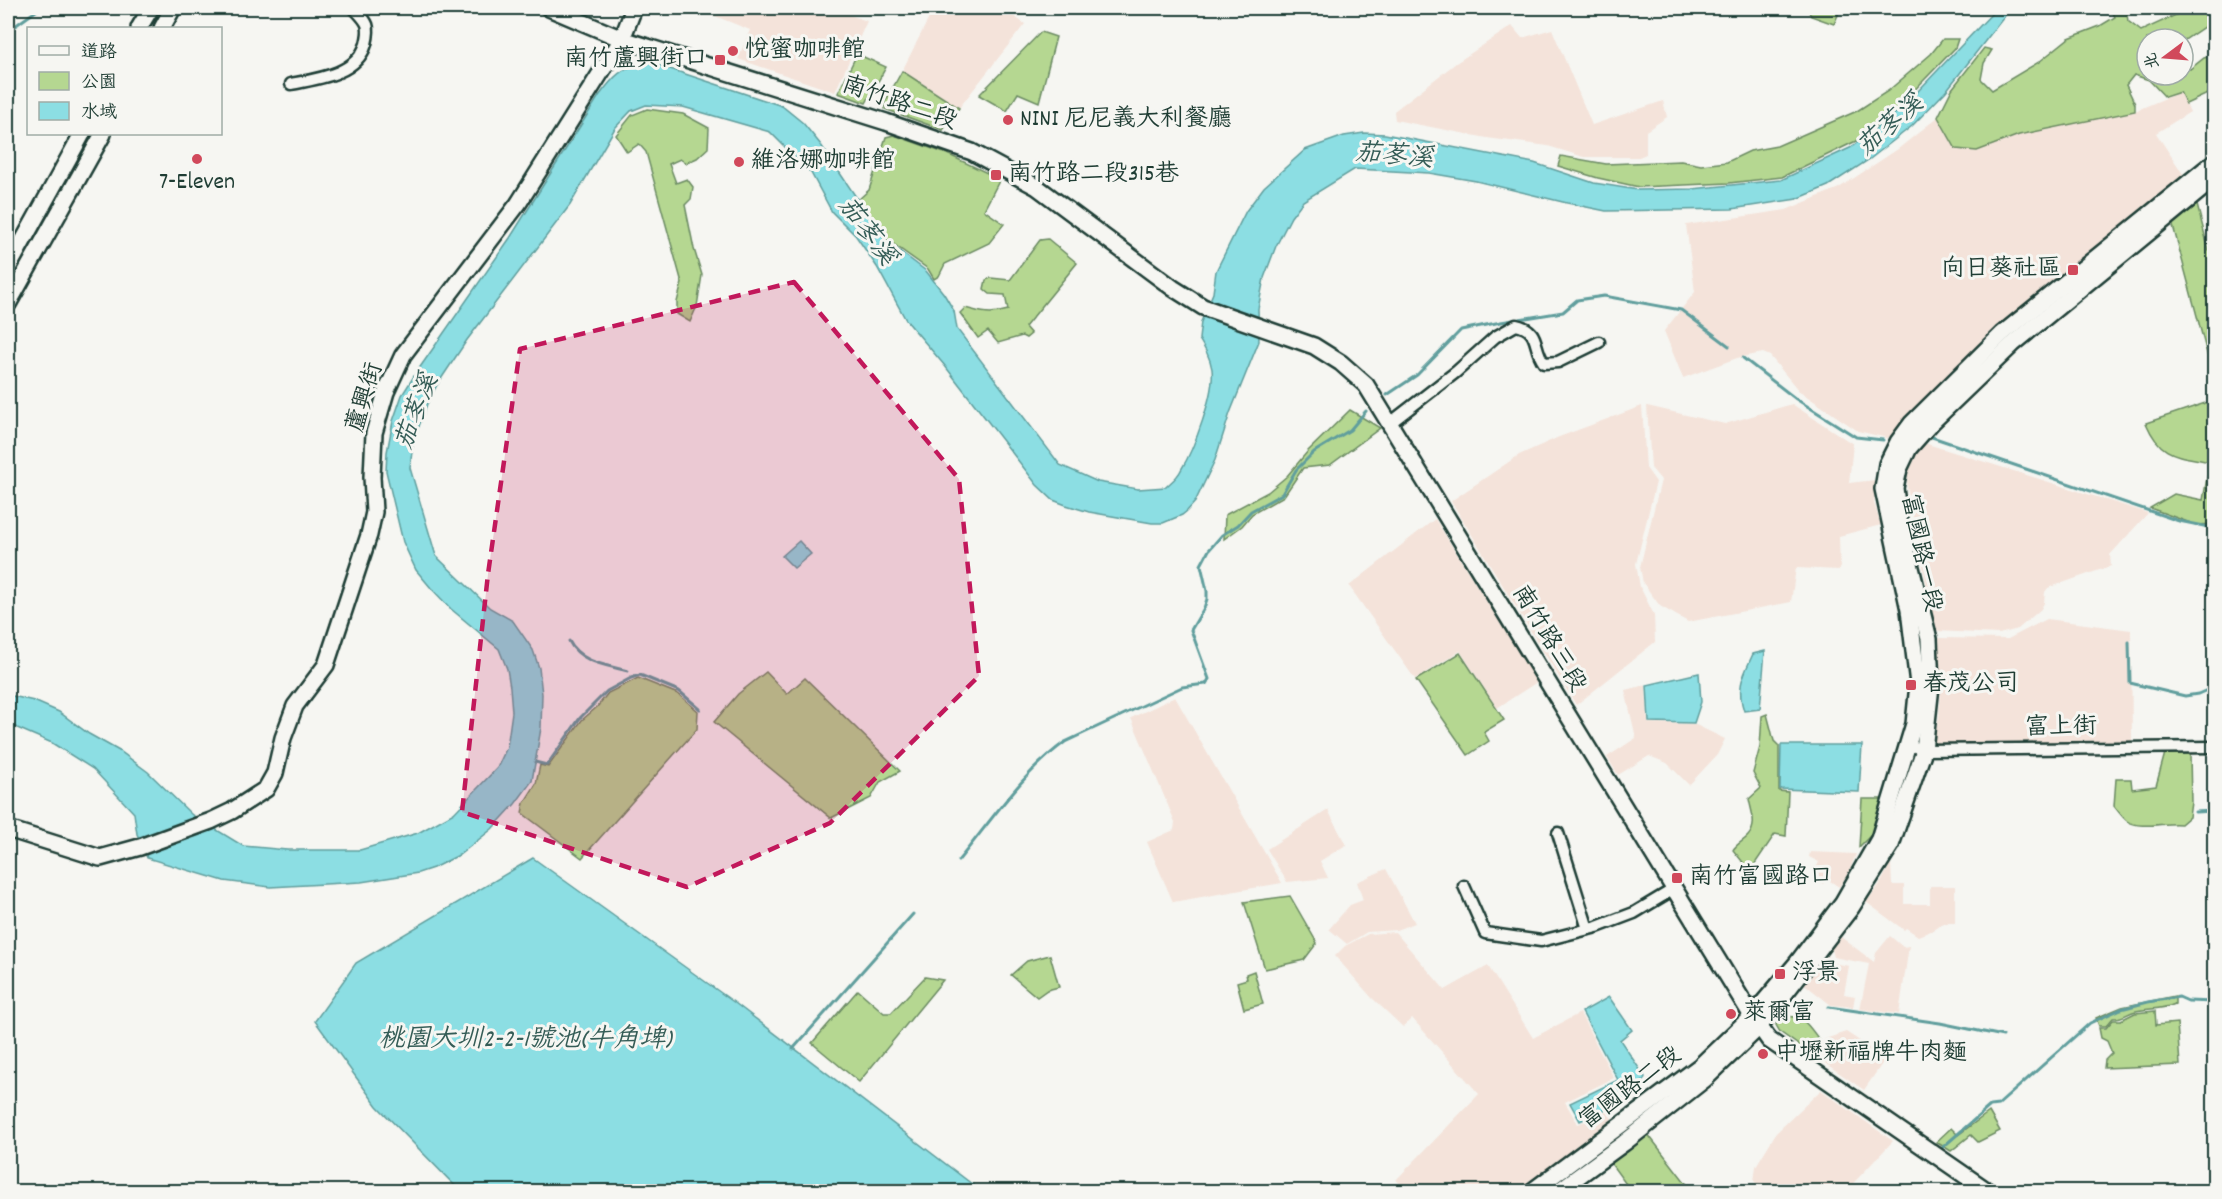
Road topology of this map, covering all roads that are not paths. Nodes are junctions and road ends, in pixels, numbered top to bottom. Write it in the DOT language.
graph roads {
  1 [pos="151,8"];
  2 [pos="173,8"];
  3 [pos="354,8"];
  4 [pos="549,8"];
  5 [pos="634,8"];
  6 [pos="141,27"];
  7 [pos="163,27"];
  8 [pos="622,39"];
  9 [pos="291,84"];
  10 [pos="81,135"];
  11 [pos="102,135"];
  12 [pos="2214,162"];
  13 [pos="2214,179"];
  14 [pos="8,268"];
  15 [pos="8,304"];
  16 [pos="1203,306"];
  17 [pos="1599,342"];
  18 [pos="1389,424"];
  19 [pos="1909,745"];
  20 [pos="2214,747"];
  21 [pos="1924,750"];
  22 [pos="8,829"];
  23 [pos="1558,833"];
  24 [pos="1464,886"];
  25 [pos="1674,889"];
  26 [pos="1588,929"];
  27 [pos="1756,1022"];
  28 [pos="1532,1191"];
  29 [pos="1557,1191"];
  30 [pos="1989,1191"];
  1 -- 6 [label="street"];
  2 -- 7 [label="street"];
  3 -- 9 [label="street"];
  4 -- 8 [label="street, 南竹路二段"];
  5 -- 8 [label="street, 蘆興街"];
  8 -- 16 [label="street, 南竹路二段"];
  8 -- 22 [label="street, 蘆興街"];
  10 -- 14 [label="street"];
  11 -- 15 [label="street"];
  12 -- 19 [label="street, 富國路一段"];
  13 -- 21 [label="street, 富國路一段"];
  16 -- 18 [label="street, 南竹路三段"];
  17 -- 18 [label="street"];
  18 -- 25 [label="street, 南竹路三段"];
  19 -- 21 [label="street, 富上街"];
  19 -- 27 [label="street, 富國路一段"];
  20 -- 21 [label="street, 富上街"];
  21 -- 27 [label="street, 富國路一段"];
  23 -- 26 [label="street"];
  24 -- 26 [label="street"];
  25 -- 26 [label="street"];
  25 -- 27 [label="street, 南竹路三段"];
  27 -- 28 [label="street, 富國路二段"];
  27 -- 29 [label="street, 富國路二段"];
  27 -- 30 [label="street, 南竹路三段"];
}
